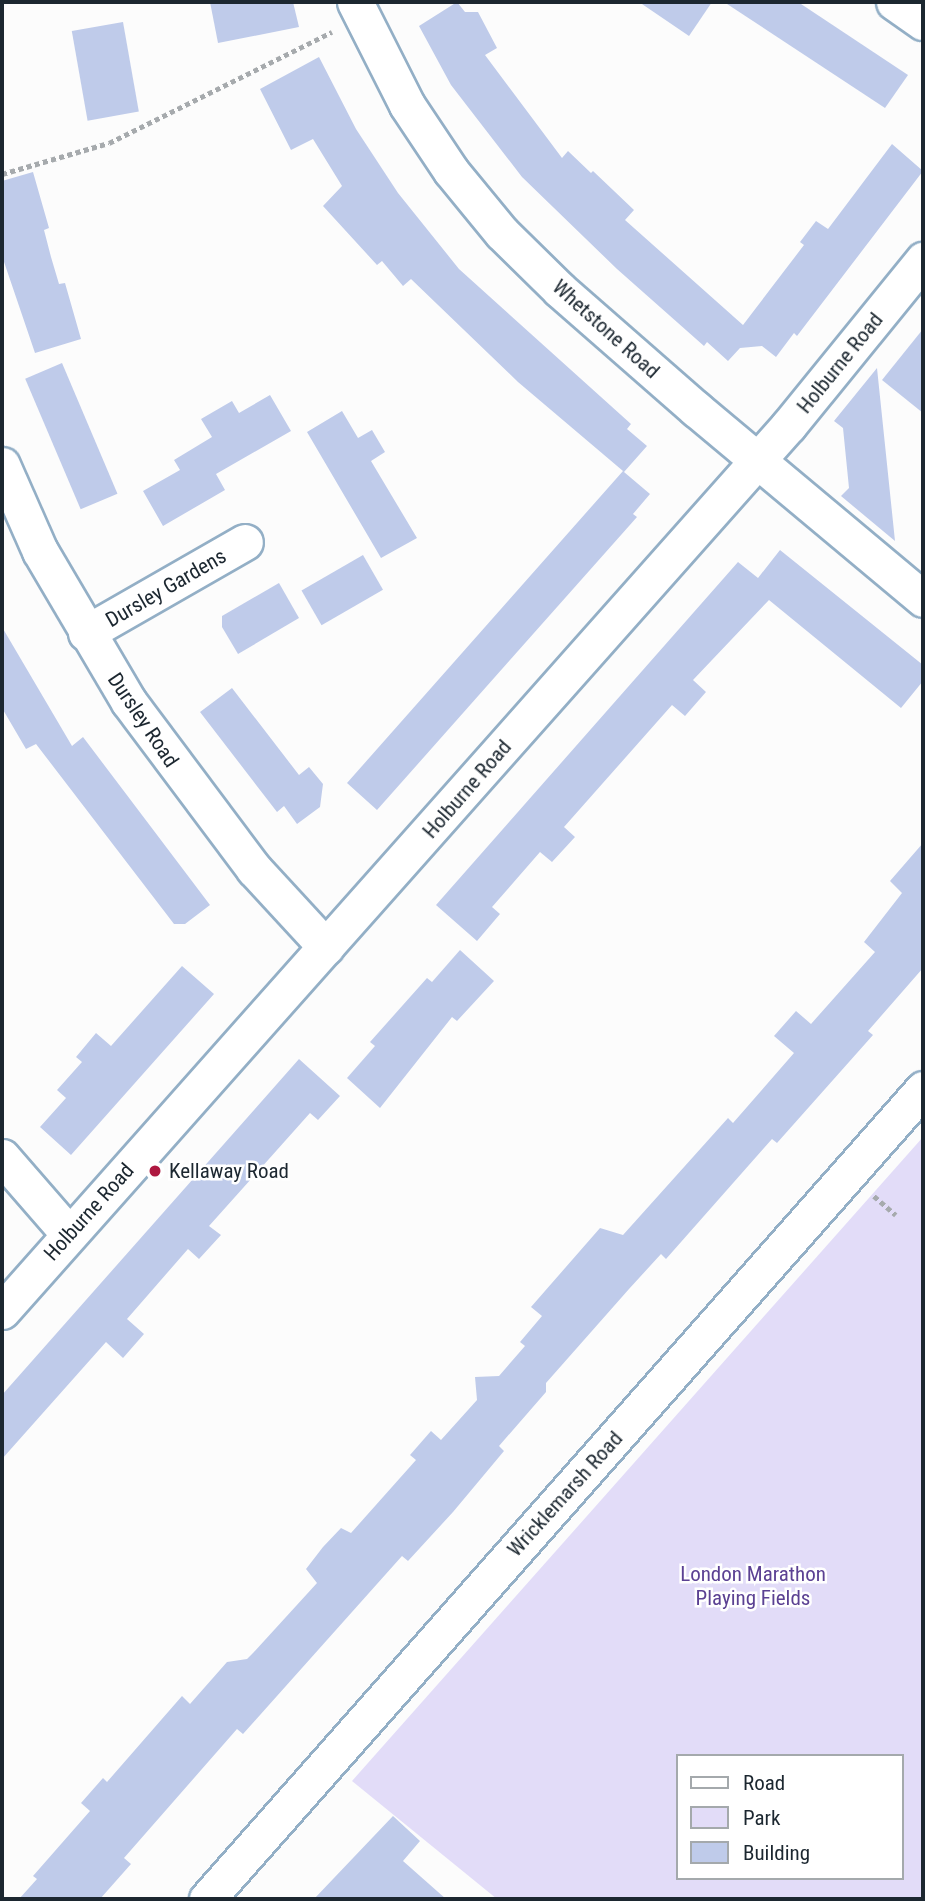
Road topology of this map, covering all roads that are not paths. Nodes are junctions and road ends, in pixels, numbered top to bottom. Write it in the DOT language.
graph roads {
  1 [pos="894,2"];
  2 [pos="358,10"];
  3 [pos="923,22"];
  4 [pos="923,260"];
  5 [pos="757,461"];
  6 [pos="2,465"];
  7 [pos="245,542"];
  8 [pos="923,599"];
  9 [pos="86,633"];
  10 [pos="326,947"];
  11 [pos="923,1089"];
  12 [pos="2,1157"];
  13 [pos="69,1234"];
  14 [pos="2,1311"];
  15 [pos="207,1899"];
  1 -- 3 [label="street"];
  2 -- 5 [label="street, Whetstone Road"];
  4 -- 5 [label="street, Holburne Road"];
  5 -- 8 [label="street, Whetstone Road"];
  5 -- 10 [label="street, Holburne Road"];
  6 -- 9 [label="street, Dursley Road"];
  7 -- 9 [label="street, Dursley Gardens"];
  9 -- 10 [label="street, Dursley Road"];
  10 -- 13 [label="street, Holburne Road"];
  11 -- 15 [label="street, Wricklemarsh Road"];
  12 -- 13 [label="street"];
  13 -- 14 [label="street, Holburne Road"];
}
